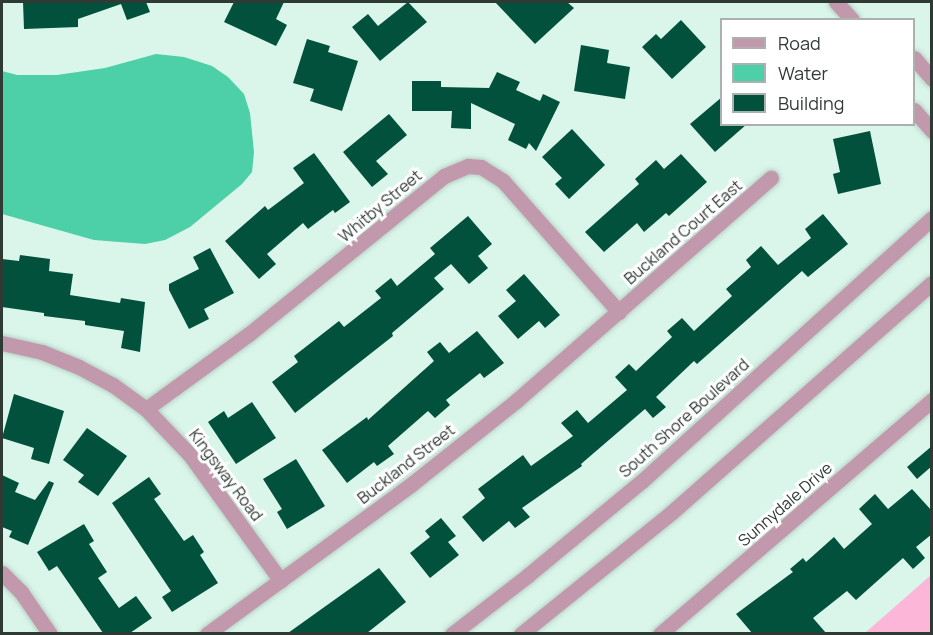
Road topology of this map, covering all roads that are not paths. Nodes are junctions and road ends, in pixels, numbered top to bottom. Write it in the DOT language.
graph roads {
  1 [pos="836,2"];
  2 [pos="850,18"];
  3 [pos="915,59"];
  4 [pos="932,79"];
  5 [pos="915,111"];
  6 [pos="932,131"];
  7 [pos="771,178"];
  8 [pos="932,218"];
  9 [pos="932,283"];
  10 [pos="619,312"];
  11 [pos="2,343"];
  12 [pos="932,400"];
  13 [pos="146,409"];
  14 [pos="2,573"];
  15 [pos="281,581"];
  16 [pos="50,633"];
  17 [pos="207,633"];
  18 [pos="452,633"];
  19 [pos="521,633"];
  20 [pos="660,633"];
  1 -- 2 [label="street"];
  3 -- 4 [label="street"];
  5 -- 6 [label="street"];
  7 -- 10 [label="street, Buckland Court East"];
  8 -- 18 [label="street, South Shore Boulevard"];
  9 -- 19 [label="street"];
  10 -- 13 [label="street, Whitby Street"];
  10 -- 15 [label="street, Buckland Street"];
  11 -- 13 [label="street, Kingsway Road"];
  12 -- 20 [label="street, Sunnydale Drive"];
  13 -- 15 [label="street, Kingsway Road"];
  14 -- 16 [label="street"];
  15 -- 17 [label="street, Buckland Street"];
}
